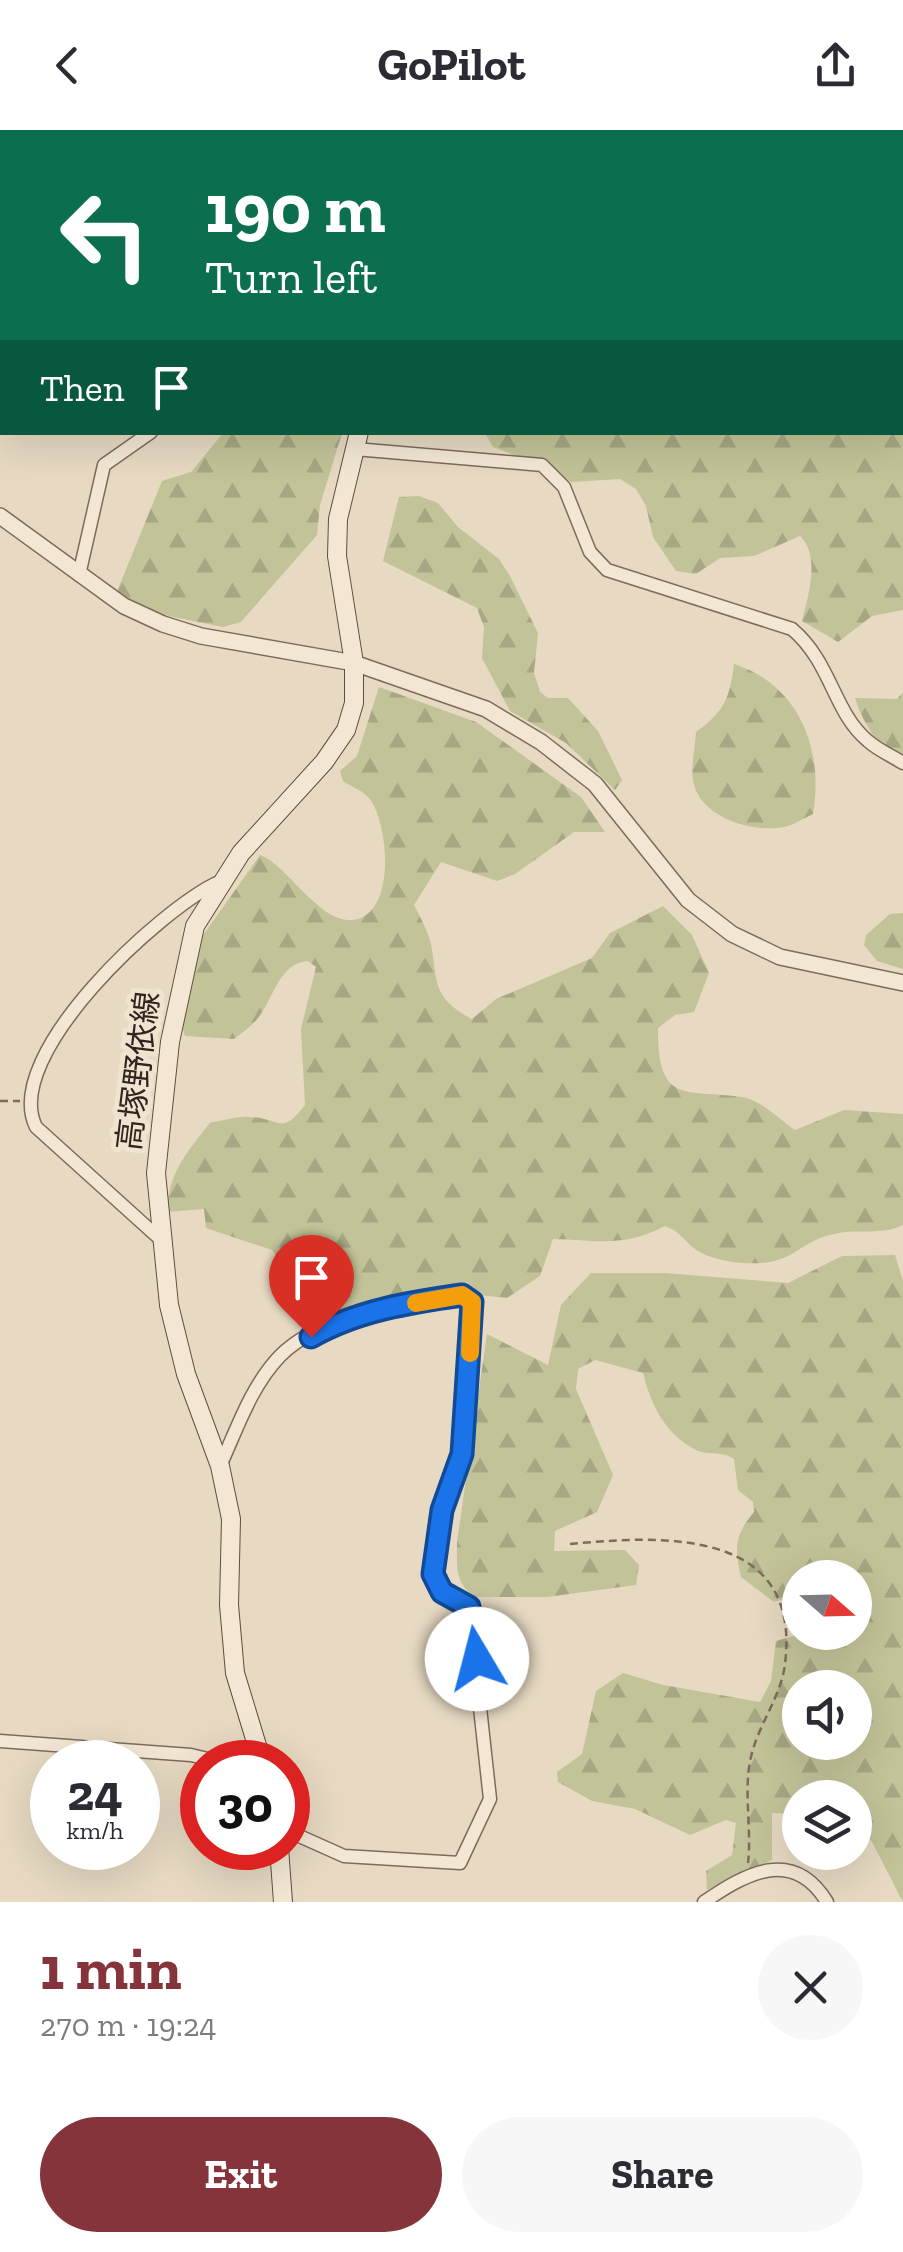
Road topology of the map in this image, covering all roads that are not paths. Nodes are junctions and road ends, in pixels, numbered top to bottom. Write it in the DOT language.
graph roads {
  1 [pos="148,435"];
  2 [pos="357,441"];
  3 [pos="0,516"];
  4 [pos="79,575"];
  5 [pos="354,663"];
  6 [pos="903,763"];
  7 [pos="219,882"];
  8 [pos="903,983"];
  9 [pos="159,1238"];
  10 [pos="220,1466"];
  11 [pos="255,1740"];
  12 [pos="0,1741"];
  13 [pos="180,1754"];
  14 [pos="310,1841"];
  15 [pos="281,1870"];
  16 [pos="283,1902"];
  17 [pos="704,1902"];
  18 [pos="827,1902"];
  1 -- 4 [label="street"];
  2 -- 5 [label="main road, 高塚野依線"];
  2 -- 6 [label="street"];
  3 -- 4 [label="street"];
  4 -- 5 [label="street"];
  5 -- 7 [label="main road, 高塚野依線"];
  5 -- 8 [label="street"];
  7 -- 9 [label="main road, 高塚野依線"];
  7 -- 9 [label="street"];
  9 -- 10 [label="main road, 高塚野依線"];
  10 -- 11 [label="main road, 高塚野依線"];
  10 -- 14 [label="street"];
  12 -- 13 [label="street"];
  15 -- 16 [label="main road"];
  17 -- 18 [label="street"];
}
